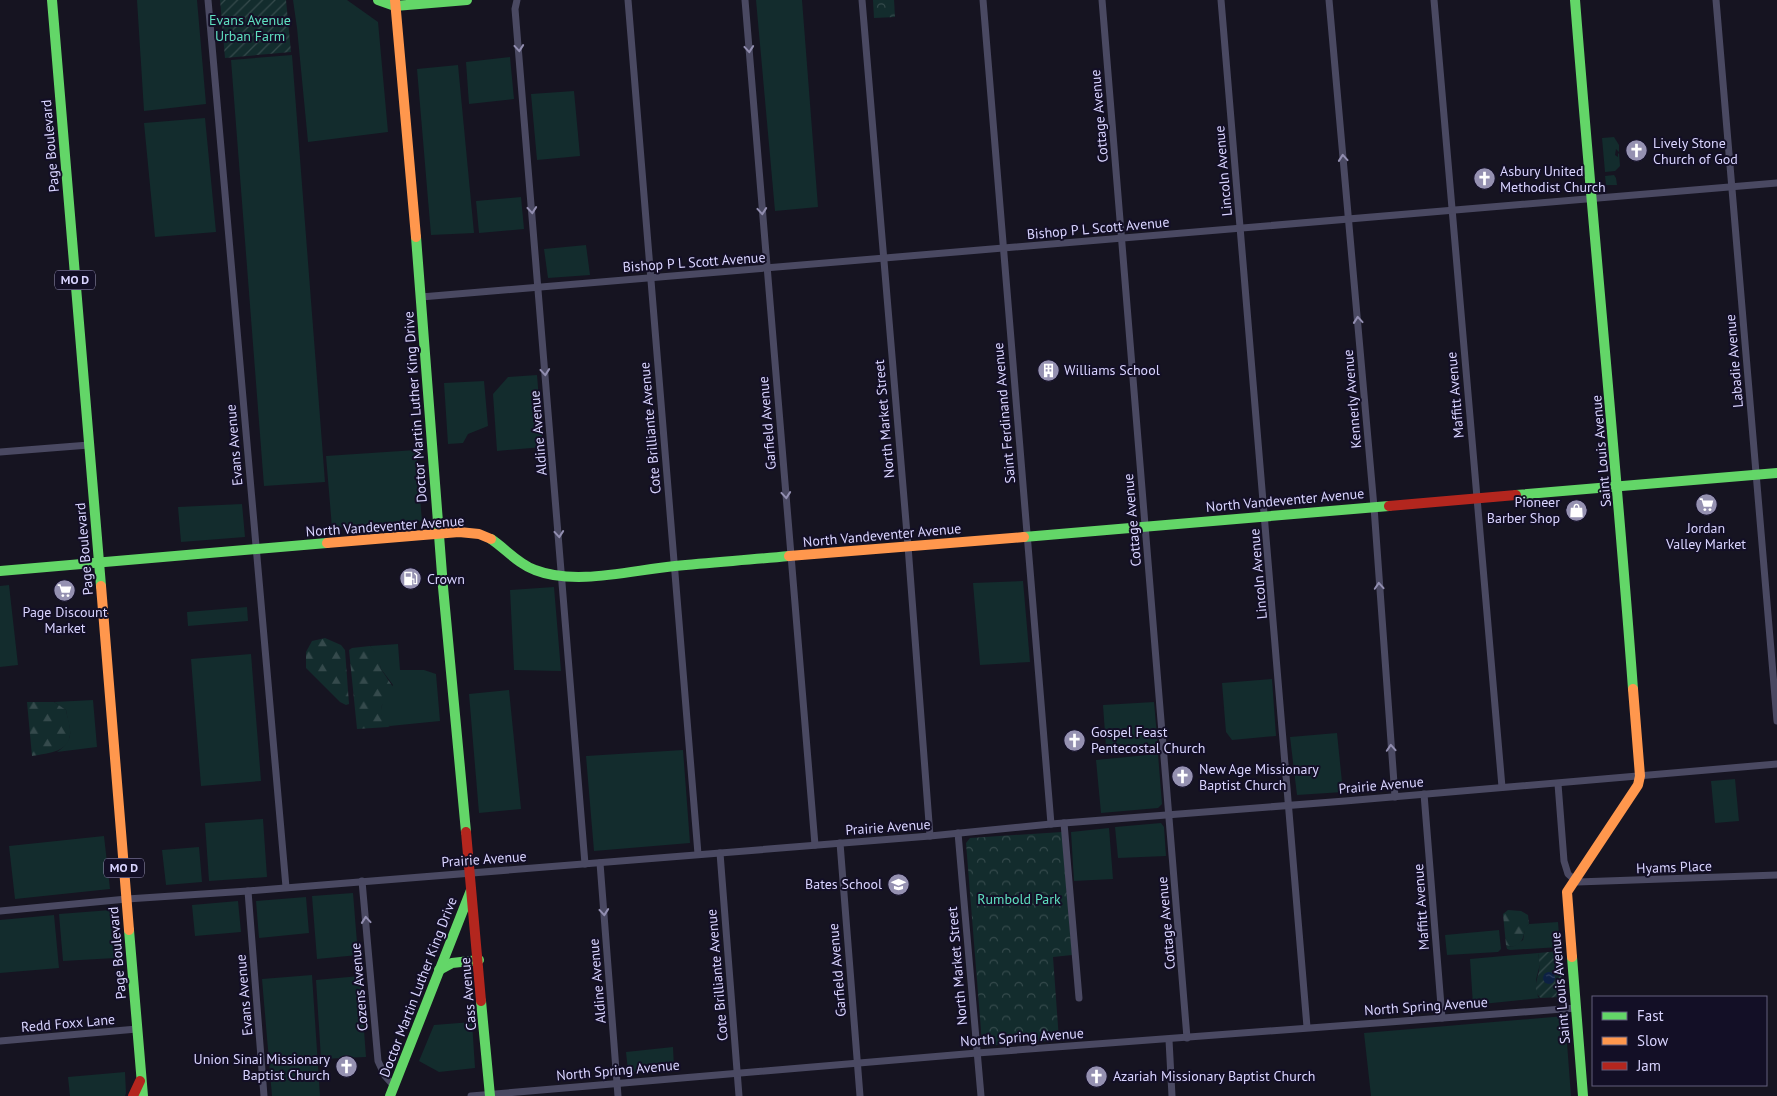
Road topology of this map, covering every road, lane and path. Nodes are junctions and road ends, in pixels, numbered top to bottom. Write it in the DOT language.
graph roads {
  1 [pos="52,0"];
  2 [pos="208,0"];
  3 [pos="378,0"];
  4 [pos="467,0"];
  5 [pos="517,0"];
  6 [pos="628,0"];
  7 [pos="745,0"];
  8 [pos="862,0"];
  9 [pos="983,0"];
  10 [pos="1102,0"];
  11 [pos="1221,0"];
  12 [pos="1329,0"];
  13 [pos="1434,0"];
  14 [pos="1575,0"];
  15 [pos="1716,0"];
  16 [pos="395,3"];
  17 [pos="1777,183"];
  18 [pos="1733,187"];
  19 [pos="1591,199"];
  20 [pos="1451,210"];
  21 [pos="1349,219"];
  22 [pos="1241,228"];
  23 [pos="1121,238"];
  24 [pos="1002,249"];
  25 [pos="883,260"];
  26 [pos="766,269"];
  27 [pos="650,278"];
  28 [pos="538,288"];
  29 [pos="421,298"];
  30 [pos="89,445"];
  31 [pos="0,452"];
  32 [pos="1777,473"];
  33 [pos="1756,475"];
  34 [pos="1618,486"];
  35 [pos="1477,498"];
  36 [pos="1374,507"];
  37 [pos="1266,516"];
  38 [pos="1145,526"];
  39 [pos="439,533"];
  40 [pos="1027,536"];
  41 [pos="908,546"];
  42 [pos="256,549"];
  43 [pos="791,556"];
  44 [pos="98,563"];
  45 [pos="675,566"];
  46 [pos="0,571"];
  47 [pos="562,576"];
  48 [pos="1777,720"];
  49 [pos="1777,764"];
  50 [pos="1640,776"];
  51 [pos="1558,784"];
  52 [pos="1502,787"];
  53 [pos="1424,794"];
  54 [pos="1395,797"];
  55 [pos="1289,805"];
  56 [pos="1170,816"];
  57 [pos="1064,823"];
  58 [pos="1051,824"];
  59 [pos="958,833"];
  60 [pos="930,836"];
  61 [pos="840,843"];
  62 [pos="815,845"];
  63 [pos="720,853"];
  64 [pos="698,854"];
  65 [pos="600,863"];
  66 [pos="585,864"];
  67 [pos="470,872"];
  68 [pos="1777,875"];
  69 [pos="1573,880"];
  70 [pos="362,881"];
  71 [pos="286,887"];
  72 [pos="472,889"];
  73 [pos="248,891"];
  74 [pos="127,899"];
  75 [pos="0,911"];
  76 [pos="479,960"];
  77 [pos="439,970"];
  78 [pos="1079,998"];
  79 [pos="1576,1008"];
  80 [pos="1442,1018"];
  81 [pos="1307,1028"];
  82 [pos="137,1029"];
  83 [pos="1187,1038"];
  84 [pos="1169,1040"];
  85 [pos="0,1041"];
  86 [pos="977,1053"];
  87 [pos="857,1063"];
  88 [pos="738,1073"];
  89 [pos="141,1078"];
  90 [pos="617,1083"];
  91 [pos="394,1086"];
  92 [pos="490,1095"];
  93 [pos="133,1096"];
  94 [pos="143,1096"];
  95 [pos="264,1096"];
  96 [pos="390,1096"];
  97 [pos="471,1096"];
  98 [pos="618,1096"];
  99 [pos="739,1096"];
  100 [pos="860,1096"];
  101 [pos="981,1096"];
  102 [pos="1172,1096"];
  103 [pos="1583,1096"];
  1 -- 30 [label="main road, Page Boulevard / MO D"];
  2 -- 42 [label="street, Evans Avenue"];
  3 -- 16 [label="main road"];
  4 -- 16 [label="main road"];
  5 -- 28 [label="street, Aldine Avenue, one-way"];
  6 -- 27 [label="street, Cote Brilliante Avenue"];
  7 -- 26 [label="street, Garfield Avenue, one-way"];
  8 -- 25 [label="street, North Market Street"];
  9 -- 24 [label="street, Saint Ferdinand Avenue"];
  10 -- 23 [label="street, Cottage Avenue"];
  11 -- 22 [label="street, Lincoln Avenue"];
  21 -- 12 [label="street, Kennerly Avenue, one-way"];
  13 -- 20 [label="street, Maffitt Avenue"];
  14 -- 19 [label="main road, Saint Louis Avenue"];
  15 -- 18 [label="street, Labadie Avenue"];
  16 -- 29 [label="main road, Doctor Martin Luther King Drive"];
  17 -- 18 [label="street, Bishop P L Scott Avenue"];
  18 -- 19 [label="street, Bishop P L Scott Avenue"];
  18 -- 33 [label="street, Labadie Avenue"];
  19 -- 20 [label="street, Bishop P L Scott Avenue"];
  19 -- 34 [label="main road, Saint Louis Avenue"];
  20 -- 21 [label="street, Bishop P L Scott Avenue"];
  20 -- 35 [label="street, Maffitt Avenue"];
  21 -- 22 [label="street, Bishop P L Scott Avenue"];
  36 -- 21 [label="street, Kennerly Avenue, one-way"];
  22 -- 23 [label="street, Bishop P L Scott Avenue"];
  22 -- 37 [label="street, Lincoln Avenue"];
  23 -- 24 [label="street, Bishop P L Scott Avenue"];
  23 -- 38 [label="street, Cottage Avenue"];
  24 -- 25 [label="street, Bishop P L Scott Avenue"];
  24 -- 40 [label="street, Saint Ferdinand Avenue"];
  25 -- 26 [label="street, Bishop P L Scott Avenue"];
  25 -- 41 [label="street, North Market Street"];
  26 -- 27 [label="street, Bishop P L Scott Avenue"];
  26 -- 43 [label="street, Garfield Avenue, one-way"];
  27 -- 28 [label="street, Bishop P L Scott Avenue"];
  27 -- 45 [label="street, Cote Brilliante Avenue"];
  28 -- 29 [label="street, Bishop P L Scott Avenue"];
  28 -- 47 [label="street, Aldine Avenue, one-way"];
  29 -- 39 [label="main road, Doctor Martin Luther King Drive"];
  30 -- 31 [label="street"];
  30 -- 44 [label="main road, Page Boulevard / MO D"];
  32 -- 33 [label="main road, North Vandeventer Avenue"];
  33 -- 34 [label="main road, North Vandeventer Avenue"];
  33 -- 48 [label="street, Labadie Avenue"];
  34 -- 35 [label="main road, North Vandeventer Avenue"];
  34 -- 50 [label="main road, Saint Louis Avenue"];
  35 -- 36 [label="main road, North Vandeventer Avenue"];
  35 -- 52 [label="street, Maffitt Avenue"];
  36 -- 37 [label="main road, North Vandeventer Avenue"];
  54 -- 36 [label="street, Kennerly Avenue, one-way"];
  37 -- 38 [label="main road, North Vandeventer Avenue"];
  37 -- 55 [label="street, Lincoln Avenue"];
  38 -- 40 [label="main road, North Vandeventer Avenue"];
  38 -- 56 [label="street, Cottage Avenue"];
  39 -- 42 [label="main road, North Vandeventer Avenue"];
  39 -- 47 [label="main road, North Vandeventer Avenue"];
  39 -- 67 [label="main road, Doctor Martin Luther King Drive"];
  40 -- 41 [label="main road, North Vandeventer Avenue"];
  40 -- 58 [label="street, Saint Ferdinand Avenue"];
  41 -- 43 [label="main road, North Vandeventer Avenue"];
  41 -- 60 [label="street, North Market Street"];
  42 -- 44 [label="main road, North Vandeventer Avenue"];
  42 -- 71 [label="street, Evans Avenue"];
  43 -- 45 [label="main road, North Vandeventer Avenue"];
  43 -- 62 [label="street, Garfield Avenue"];
  44 -- 46 [label="main road, North Vandeventer Avenue"];
  44 -- 74 [label="main road, Page Boulevard / MO D"];
  45 -- 47 [label="main road, North Vandeventer Avenue"];
  45 -- 64 [label="street, Cote Brilliante Avenue"];
  47 -- 66 [label="street, Aldine Avenue"];
  49 -- 50 [label="street, Prairie Avenue"];
  50 -- 51 [label="street, Prairie Avenue"];
  50 -- 69 [label="main road, Saint Louis Avenue"];
  51 -- 52 [label="street, Prairie Avenue"];
  51 -- 69 [label="street"];
  52 -- 53 [label="street, Prairie Avenue"];
  53 -- 54 [label="street, Prairie Avenue"];
  53 -- 80 [label="street, Maffitt Avenue"];
  54 -- 55 [label="street, Prairie Avenue"];
  55 -- 56 [label="street, Prairie Avenue"];
  55 -- 81 [label="street, Lincoln Avenue"];
  56 -- 57 [label="street, Prairie Avenue"];
  56 -- 83 [label="street, Cottage Avenue"];
  57 -- 58 [label="street, Prairie Avenue"];
  57 -- 78 [label="street"];
  58 -- 59 [label="street, Prairie Avenue"];
  59 -- 60 [label="street, Prairie Avenue"];
  59 -- 86 [label="street, North Market Street"];
  60 -- 61 [label="street, Prairie Avenue"];
  61 -- 62 [label="street, Prairie Avenue"];
  61 -- 87 [label="street, Garfield Avenue"];
  62 -- 63 [label="street, Prairie Avenue"];
  63 -- 64 [label="street, Prairie Avenue"];
  63 -- 88 [label="street, Cote Brilliante Avenue"];
  64 -- 65 [label="street, Prairie Avenue"];
  65 -- 66 [label="street, Prairie Avenue"];
  65 -- 90 [label="street, Aldine Avenue, one-way"];
  66 -- 67 [label="street, Prairie Avenue"];
  67 -- 70 [label="street, Prairie Avenue"];
  67 -- 72 [label="main road, Cass Avenue"];
  68 -- 69 [label="street, Hyams Place"];
  69 -- 79 [label="main road, Saint Louis Avenue"];
  70 -- 71 [label="street, Prairie Avenue"];
  91 -- 70 [label="street, Cozens Avenue, one-way"];
  71 -- 73 [label="street, Prairie Avenue"];
  72 -- 76 [label="main road, Cass Avenue"];
  72 -- 77 [label="main road, Doctor Martin Luther King Drive"];
  73 -- 74 [label="street, Prairie Avenue"];
  73 -- 95 [label="street, Evans Avenue"];
  74 -- 75 [label="street, Prairie Avenue"];
  74 -- 82 [label="main road, Page Boulevard / MO D"];
  76 -- 77 [label="main road"];
  76 -- 92 [label="main road, Cass Avenue"];
  77 -- 91 [label="main road, Doctor Martin Luther King Drive"];
  79 -- 80 [label="street, North Spring Avenue"];
  79 -- 103 [label="main road, Saint Louis Avenue"];
  80 -- 81 [label="street, North Spring Avenue"];
  81 -- 83 [label="street, North Spring Avenue"];
  82 -- 85 [label="street, Redd Foxx Lane"];
  82 -- 89 [label="main road, Page Boulevard / MO D"];
  83 -- 84 [label="street, North Spring Avenue"];
  84 -- 86 [label="street, North Spring Avenue"];
  84 -- 102 [label="street"];
  86 -- 87 [label="street, North Spring Avenue"];
  86 -- 101 [label="street, North Market Street"];
  87 -- 88 [label="street, North Spring Avenue"];
  87 -- 100 [label="street, Garfield Avenue"];
  88 -- 90 [label="street, North Spring Avenue"];
  88 -- 99 [label="street, Cote Brilliante Avenue"];
  89 -- 93 [label="main road"];
  89 -- 94 [label="main road, Page Boulevard / MO D"];
  90 -- 92 [label="street, North Spring Avenue"];
  90 -- 98 [label="street, Aldine Avenue"];
  91 -- 96 [label="main road, Doctor Martin Luther King Drive"];
  92 -- 97 [label="street, North Spring Avenue"];
}
